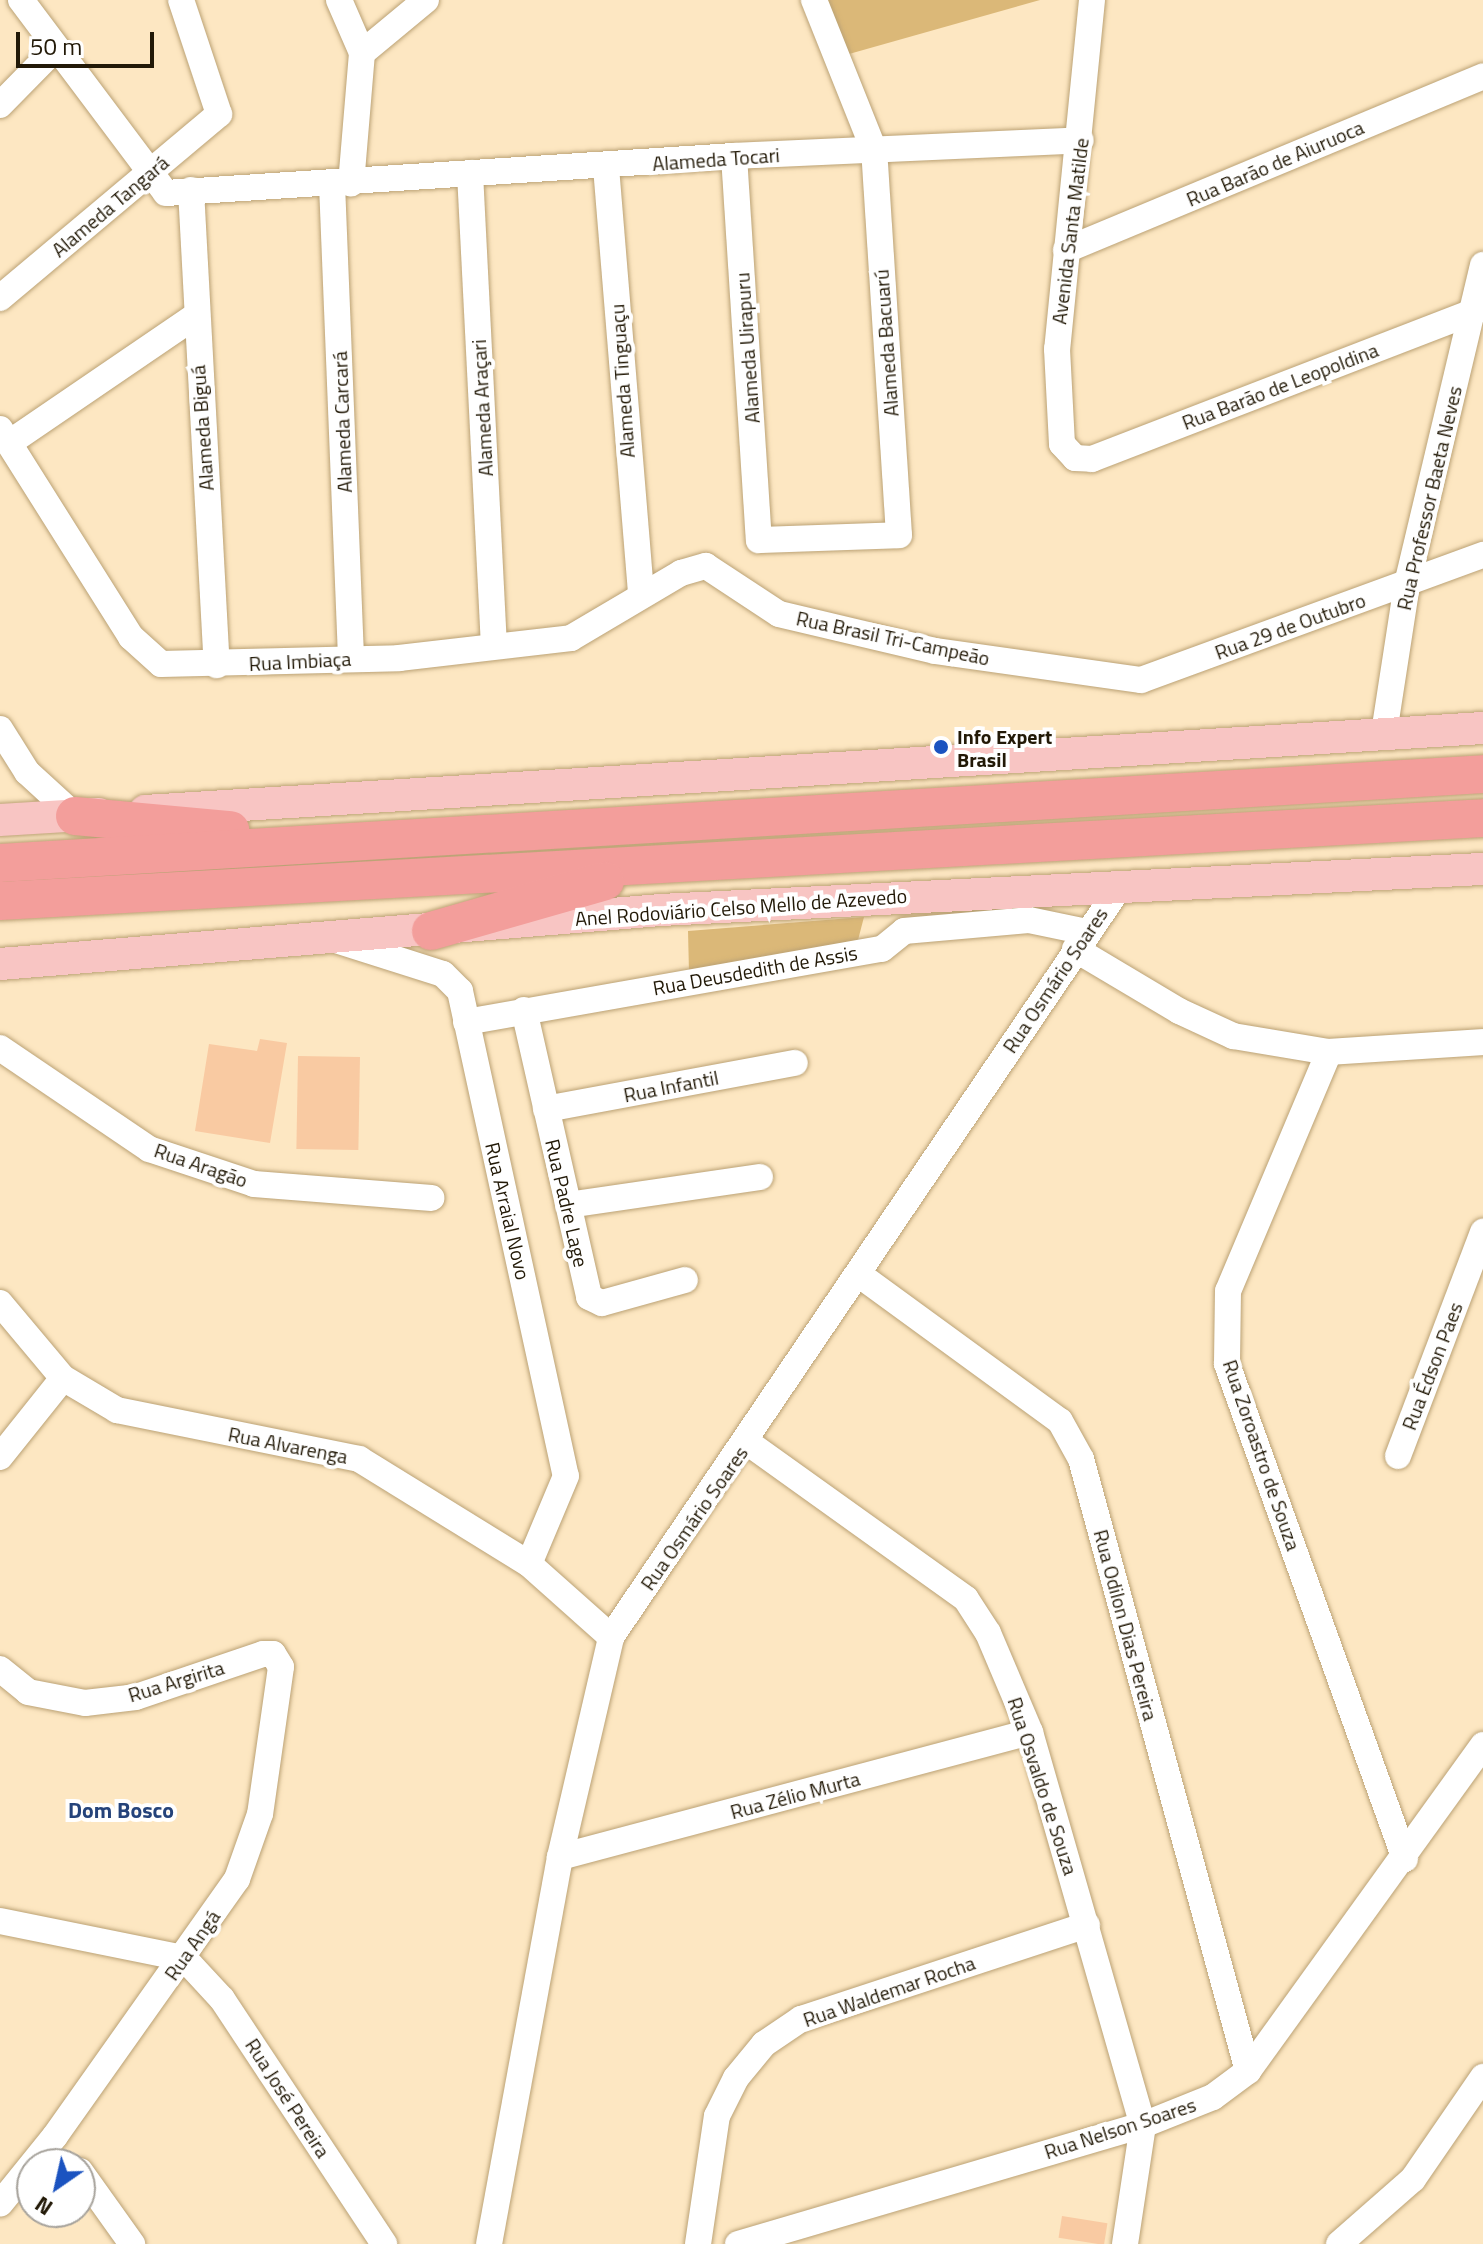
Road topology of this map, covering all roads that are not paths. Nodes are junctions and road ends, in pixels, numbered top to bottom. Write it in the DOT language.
graph roads {
  1 [pos="21,0"];
  2 [pos="181,0"];
  3 [pos="339,0"];
  4 [pos="426,0"];
  5 [pos="814,0"];
  6 [pos="1092,0"];
  7 [pos="56,48"];
  8 [pos="362,53"];
  9 [pos="1483,76"];
  10 [pos="0,105"];
  11 [pos="1081,140"];
  12 [pos="874,150"];
  13 [pos="734,156"];
  14 [pos="606,167"];
  15 [pos="470,173"];
  16 [pos="342,184"];
  17 [pos="169,186"];
  18 [pos="1066,250"];
  19 [pos="1483,265"];
  20 [pos="0,298"];
  21 [pos="1478,310"];
  22 [pos="195,316"];
  23 [pos="5,436"];
  24 [pos="1075,458"];
  25 [pos="759,540"];
  26 [pos="1483,555"];
  27 [pos="706,566"];
  28 [pos="1407,584"];
  29 [pos="641,595"];
  30 [pos="494,643"];
  31 [pos="351,659"];
  32 [pos="217,665"];
  33 [pos="1141,680"];
  34 [pos="1483,728"];
  35 [pos="0,729"];
  36 [pos="1384,733"];
  37 [pos="1483,774"];
  38 [pos="75,816"];
  39 [pos="1483,818"];
  40 [pos="0,820"];
  41 [pos="352,841"];
  42 [pos="672,861"];
  43 [pos="0,863"];
  44 [pos="1483,869"];
  45 [pos="1121,885"];
  46 [pos="0,901"];
  47 [pos="431,931"];
  48 [pos="331,939"];
  49 [pos="1081,940"];
  50 [pos="0,964"];
  51 [pos="524,1010"];
  52 [pos="466,1022"];
  53 [pos="1483,1042"];
  54 [pos="1329,1052"];
  55 [pos="7,1061"];
  56 [pos="795,1063"];
  57 [pos="546,1109"];
  58 [pos="760,1177"];
  59 [pos="431,1198"];
  60 [pos="568,1205"];
  61 [pos="1483,1232"];
  62 [pos="861,1276"];
  63 [pos="685,1280"];
  64 [pos="0,1303"];
  65 [pos="63,1378"];
  66 [pos="747,1442"];
  67 [pos="1398,1456"];
  68 [pos="0,1457"];
  69 [pos="529,1564"];
  70 [pos="611,1637"];
  71 [pos="263,1654"];
  72 [pos="0,1669"];
  73 [pos="1030,1732"];
  74 [pos="1483,1745"];
  75 [pos="560,1857"];
  76 [pos="1405,1859"];
  77 [pos="0,1921"];
  78 [pos="1087,1925"];
  79 [pos="184,1958"];
  80 [pos="1248,2071"];
  81 [pos="1483,2077"];
  82 [pos="1143,2125"];
  83 [pos="55,2136"];
  84 [pos="64,2148"];
  85 [pos="96,2193"];
  86 [pos="0,2204"];
  87 [pos="132,2244"];
  88 [pos="384,2244"];
  89 [pos="489,2244"];
  90 [pos="698,2244"];
  91 [pos="738,2244"];
  92 [pos="1125,2244"];
  93 [pos="1339,2244"];
  1 -- 7 [label="street"];
  2 -- 17 [label="street, Alameda Tangará"];
  3 -- 8 [label="street"];
  4 -- 8 [label="street"];
  5 -- 12 [label="street, Alameda Bacuarú"];
  6 -- 11 [label="street, Avenida Santa Matilde"];
  7 -- 10 [label="street"];
  7 -- 17 [label="street"];
  8 -- 16 [label="street"];
  9 -- 18 [label="street, Rua Barão de Aiuruoca"];
  11 -- 12 [label="street, Alameda Tocari"];
  11 -- 18 [label="street, Avenida Santa Matilde"];
  12 -- 13 [label="street, Alameda Tocari"];
  12 -- 25 [label="street, Alameda Bacuarú"];
  13 -- 14 [label="street, Alameda Tocari"];
  13 -- 25 [label="street, Alameda Uirapuru"];
  14 -- 15 [label="street, Alameda Tocari"];
  14 -- 29 [label="street, Alameda Tinguaçu"];
  15 -- 16 [label="street, Alameda Tocari"];
  15 -- 30 [label="street, Alameda Araçari"];
  16 -- 17 [label="street, Alameda Tocari"];
  16 -- 31 [label="street, Alameda Carcará"];
  17 -- 20 [label="street, Alameda Tangará"];
  17 -- 22 [label="street, Alameda Biguá"];
  18 -- 24 [label="street, Avenida Santa Matilde"];
  19 -- 21 [label="street, Rua Professor Baeta Neves"];
  21 -- 24 [label="street, Rua Barão de Leopoldina"];
  21 -- 28 [label="street, Rua Professor Baeta Neves"];
  22 -- 23 [label="street"];
  22 -- 32 [label="street, Alameda Biguá"];
  23 -- 32 [label="street, Rua Imbiaça"];
  26 -- 28 [label="street, Rua 29 de Outubro"];
  27 -- 29 [label="street, Rua Imbiaça"];
  27 -- 33 [label="street, Rua Brasil Tri-Campeão"];
  28 -- 33 [label="street, Rua 29 de Outubro"];
  28 -- 36 [label="street, Rua Professor Baeta Neves"];
  29 -- 30 [label="street, Rua Imbiaça"];
  30 -- 31 [label="street, Rua Imbiaça"];
  31 -- 32 [label="street, Rua Imbiaça"];
  34 -- 36 [label="main road"];
  35 -- 38 [label="street"];
  36 -- 38 [label="main road"];
  37 -- 41 [label="highway"];
  38 -- 40 [label="main road"];
  38 -- 41 [label="highway"];
  39 -- 42 [label="highway"];
  41 -- 43 [label="highway"];
  42 -- 46 [label="highway"];
  42 -- 47 [label="highway"];
  44 -- 45 [label="main road, Anel Rodoviário Celso Mello de Azevedo"];
  45 -- 47 [label="main road, Anel Rodoviário Celso Mello de Azevedo"];
  45 -- 49 [label="street, Rua Osmário Soares"];
  47 -- 48 [label="main road, Anel Rodoviário Celso Mello de Azevedo"];
  48 -- 50 [label="main road, Anel Rodoviário Celso Mello de Azevedo"];
  48 -- 52 [label="street, Rua Arraial Novo"];
  49 -- 51 [label="street, Rua Deusdedith de Assis"];
  49 -- 54 [label="street, Rua Deusdedith de Assis"];
  49 -- 62 [label="street, Rua Osmário Soares"];
  51 -- 52 [label="street, Rua Deusdedith de Assis"];
  51 -- 57 [label="street, Rua Padre Lage"];
  52 -- 69 [label="street, Rua Arraial Novo"];
  53 -- 54 [label="street, Rua Deusdedith de Assis"];
  54 -- 76 [label="street, Rua Zoroastro de Souza"];
  55 -- 59 [label="street, Rua Aragão"];
  56 -- 57 [label="street, Rua Infantil"];
  57 -- 60 [label="street, Rua Padre Lage"];
  58 -- 60 [label="street"];
  60 -- 63 [label="street, Rua Padre Lage"];
  61 -- 67 [label="street, Rua Édson Paes"];
  62 -- 66 [label="street, Rua Osmário Soares"];
  62 -- 80 [label="street, Rua Odilon Dias Pereira"];
  64 -- 65 [label="street, Rua Alvarenga"];
  65 -- 68 [label="street"];
  65 -- 69 [label="street, Rua Alvarenga"];
  66 -- 70 [label="street, Rua Osmário Soares"];
  66 -- 73 [label="street, Rua Osvaldo de Souza"];
  69 -- 70 [label="street, Rua Alvarenga"];
  70 -- 75 [label="street, Rua Osmário Soares"];
  71 -- 72 [label="street, Rua Argirita"];
  71 -- 79 [label="street, Rua Angá"];
  73 -- 75 [label="street, Rua Zélio Murta"];
  73 -- 78 [label="street, Rua Osvaldo de Souza"];
  74 -- 76 [label="street, Rua Nelson Soares"];
  75 -- 89 [label="street, Rua Osmário Soares"];
  76 -- 80 [label="street, Rua Nelson Soares"];
  77 -- 79 [label="street"];
  78 -- 82 [label="street, Rua Osvaldo de Souza"];
  78 -- 90 [label="street, Rua Waldemar Rocha"];
  79 -- 83 [label="street, Rua Angá"];
  79 -- 88 [label="street, Rua José Pereira"];
  80 -- 82 [label="street, Rua Nelson Soares"];
  81 -- 93 [label="street"];
  82 -- 91 [label="street, Rua Nelson Soares"];
  82 -- 92 [label="street, Rua Osvaldo de Souza"];
  83 -- 84 [label="street"];
  83 -- 86 [label="street, Rua Angá"];
  85 -- 87 [label="street"];
}
